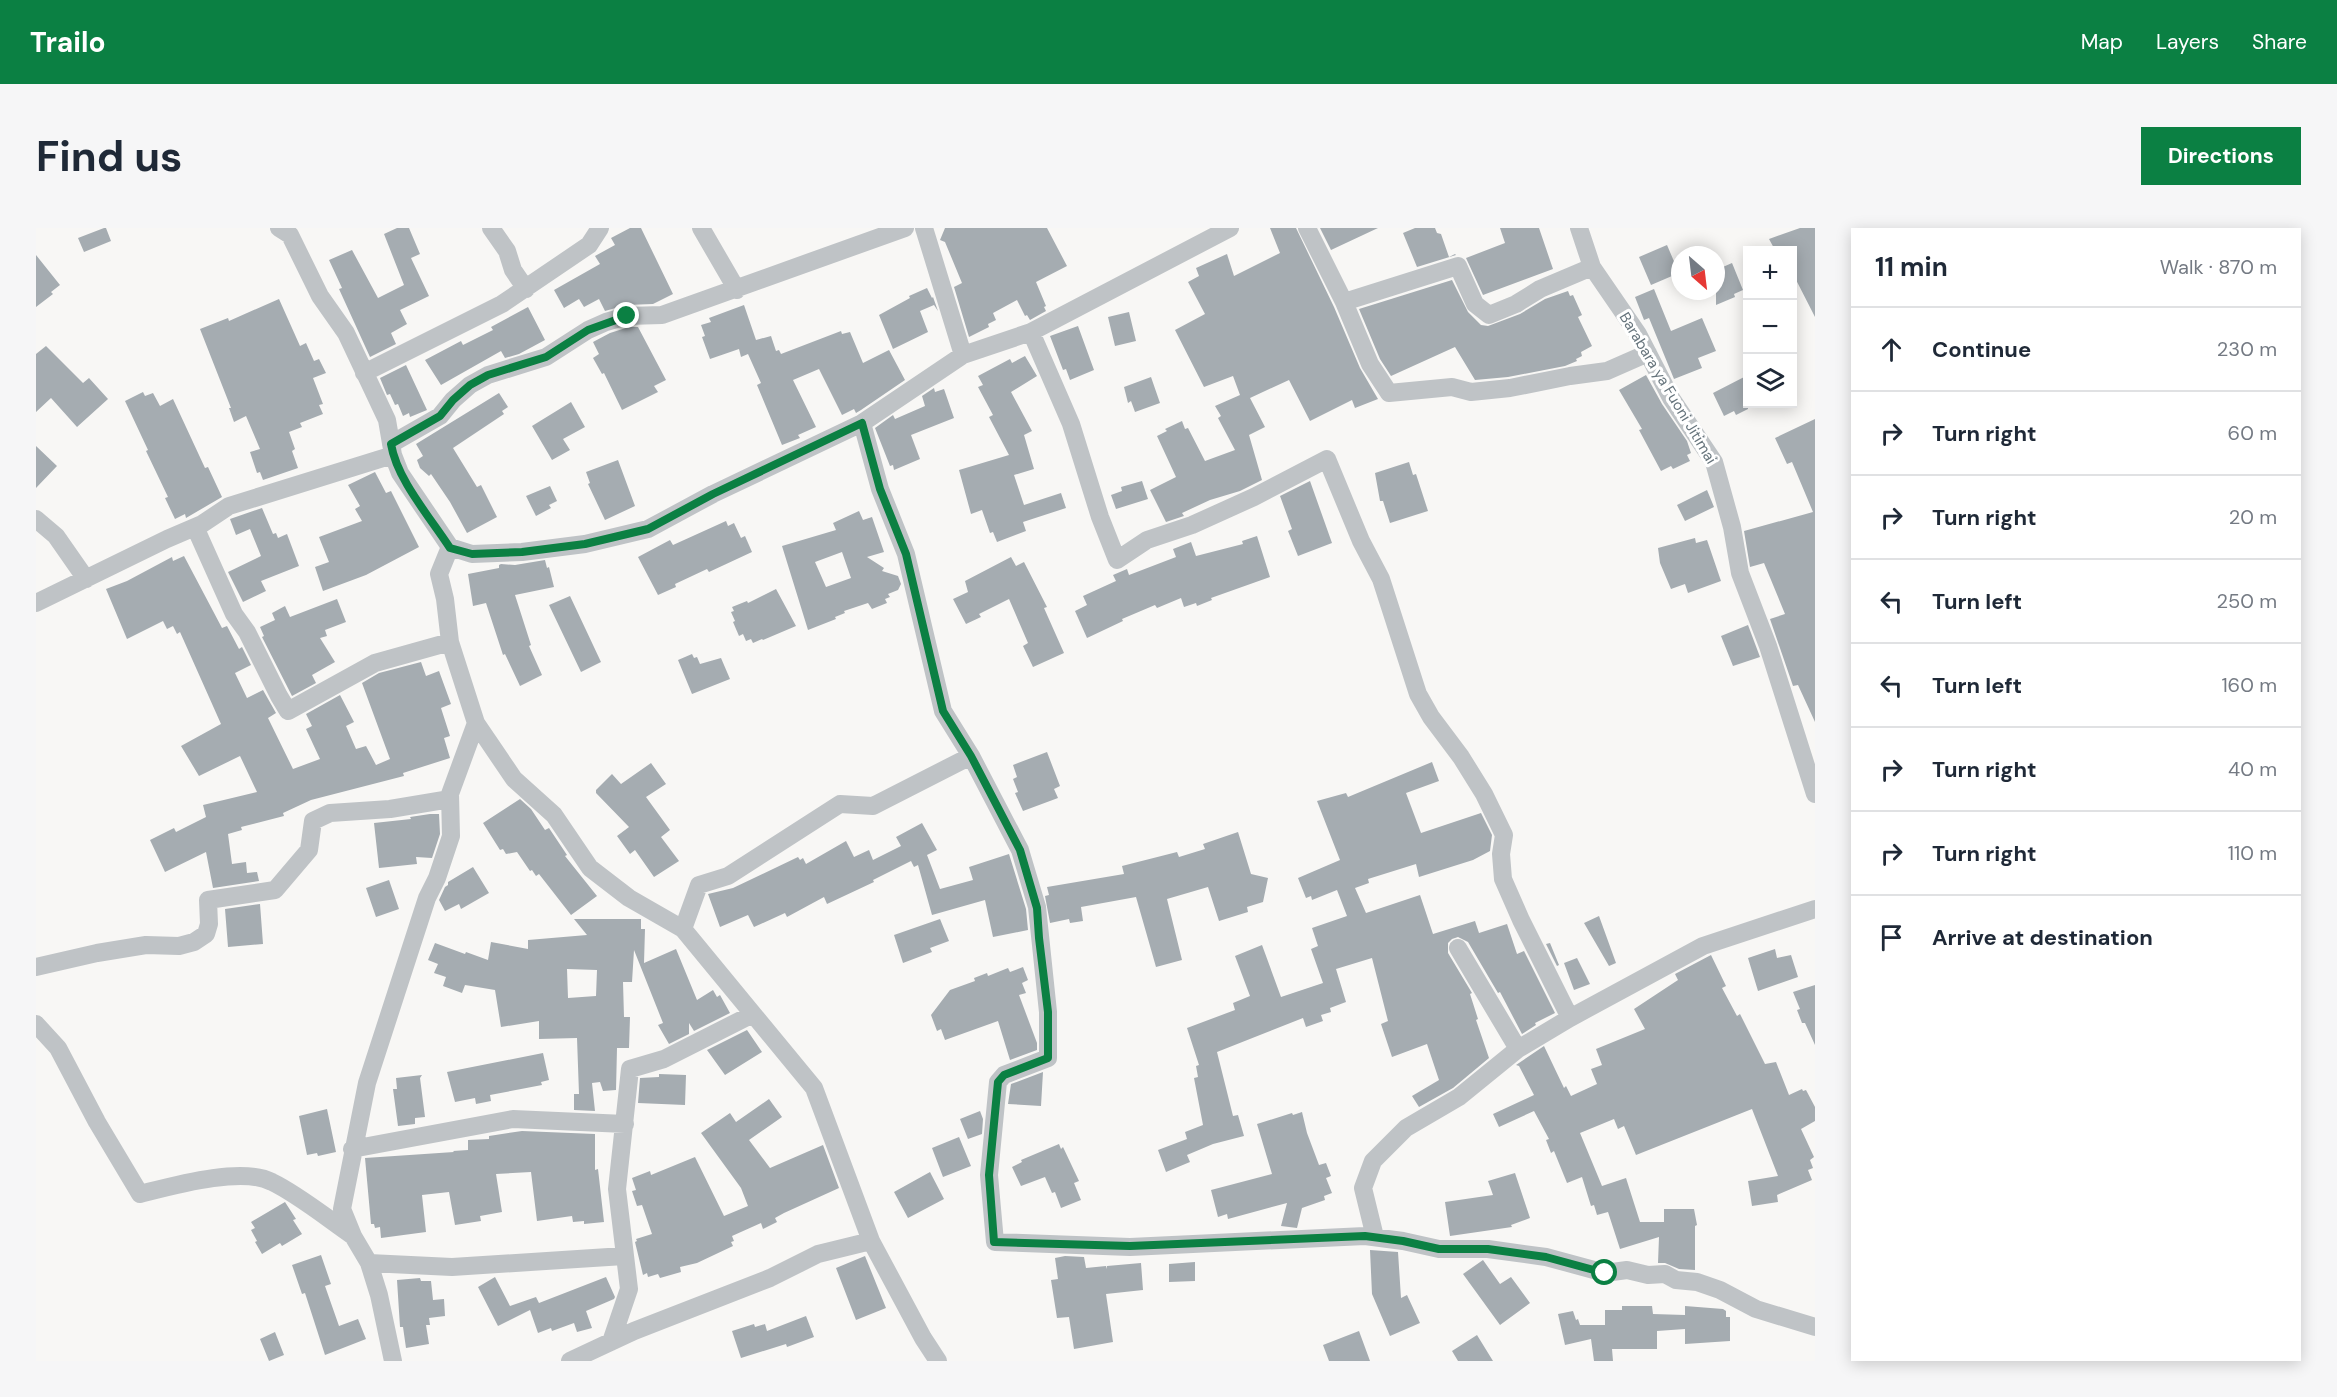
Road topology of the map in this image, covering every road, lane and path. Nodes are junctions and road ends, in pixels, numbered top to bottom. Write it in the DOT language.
graph roads {
  1 [pos="279,228"];
  2 [pos="491,228"];
  3 [pos="600,228"];
  4 [pos="700,228"];
  5 [pos="905,228"];
  6 [pos="924,228"];
  7 [pos="1307,228"];
  8 [pos="1579,228"];
  9 [pos="1218,230"];
  10 [pos="1592,267"];
  11 [pos="526,289"];
  12 [pos="737,290"];
  13 [pos="1344,302"];
  14 [pos="1031,332"];
  15 [pos="1648,353"];
  16 [pos="963,354"];
  17 [pos="364,373"];
  18 [pos="862,423"];
  19 [pos="392,449"];
  20 [pos="36,519"];
  21 [pos="195,527"];
  22 [pos="450,548"];
  23 [pos="86,579"];
  24 [pos="36,603"];
  25 [pos="450,642"];
  26 [pos="476,723"];
  27 [pos="971,756"];
  28 [pos="1815,795"];
  29 [pos="450,799"];
  30 [pos="1815,909"];
  31 [pos="682,929"];
  32 [pos="1458,948"];
  33 [pos="36,968"];
  34 [pos="753,1014"];
  35 [pos="1570,1018"];
  36 [pos="36,1024"];
  37 [pos="1518,1049"];
  38 [pos="625,1124"];
  39 [pos="352,1149"];
  40 [pos="353,1236"];
  41 [pos="1375,1237"];
  42 [pos="871,1241"];
  43 [pos="624,1256"];
  44 [pos="369,1263"];
  45 [pos="1815,1327"];
  46 [pos="611,1342"];
  47 [pos="393,1361"];
  48 [pos="570,1361"];
  49 [pos="938,1361"];
  1 -- 17 [label="street"];
  2 -- 11 [label="street"];
  3 -- 11 [label="street"];
  4 -- 12 [label="street"];
  5 -- 12 [label="street"];
  6 -- 16 [label="street"];
  7 -- 13 [label="street"];
  8 -- 10 [label="street, Barabara ya Fuoni Jitimai"];
  9 -- 14 [label="street"];
  10 -- 13 [label="street"];
  10 -- 15 [label="street, Barabara ya Fuoni Jitimai"];
  11 -- 17 [label="street"];
  12 -- 19 [label="street"];
  13 -- 15 [label="street"];
  14 -- 16 [label="street"];
  14 -- 35 [label="street"];
  15 -- 28 [label="street, Barabara ya Fuoni Jitimai"];
  16 -- 18 [label="street"];
  17 -- 19 [label="street"];
  18 -- 22 [label="street"];
  18 -- 27 [label="street"];
  19 -- 21 [label="street"];
  19 -- 22 [label="street"];
  20 -- 23 [label="street"];
  21 -- 23 [label="street"];
  21 -- 25 [label="street"];
  22 -- 25 [label="street"];
  23 -- 24 [label="street"];
  25 -- 26 [label="street"];
  26 -- 29 [label="street"];
  26 -- 31 [label="street"];
  27 -- 31 [label="street"];
  27 -- 41 [label="street"];
  29 -- 33 [label="street"];
  29 -- 39 [label="street"];
  30 -- 35 [label="street"];
  31 -- 34 [label="street"];
  32 -- 37 [label="street"];
  34 -- 38 [label="street"];
  34 -- 42 [label="street"];
  35 -- 37 [label="street"];
  36 -- 40 [label="street"];
  37 -- 41 [label="street"];
  38 -- 39 [label="street"];
  38 -- 43 [label="street"];
  39 -- 40 [label="street"];
  40 -- 44 [label="street"];
  41 -- 45 [label="street"];
  42 -- 46 [label="street"];
  42 -- 49 [label="street"];
  43 -- 44 [label="street"];
  43 -- 46 [label="street"];
  44 -- 47 [label="street"];
  46 -- 48 [label="street"];
}
